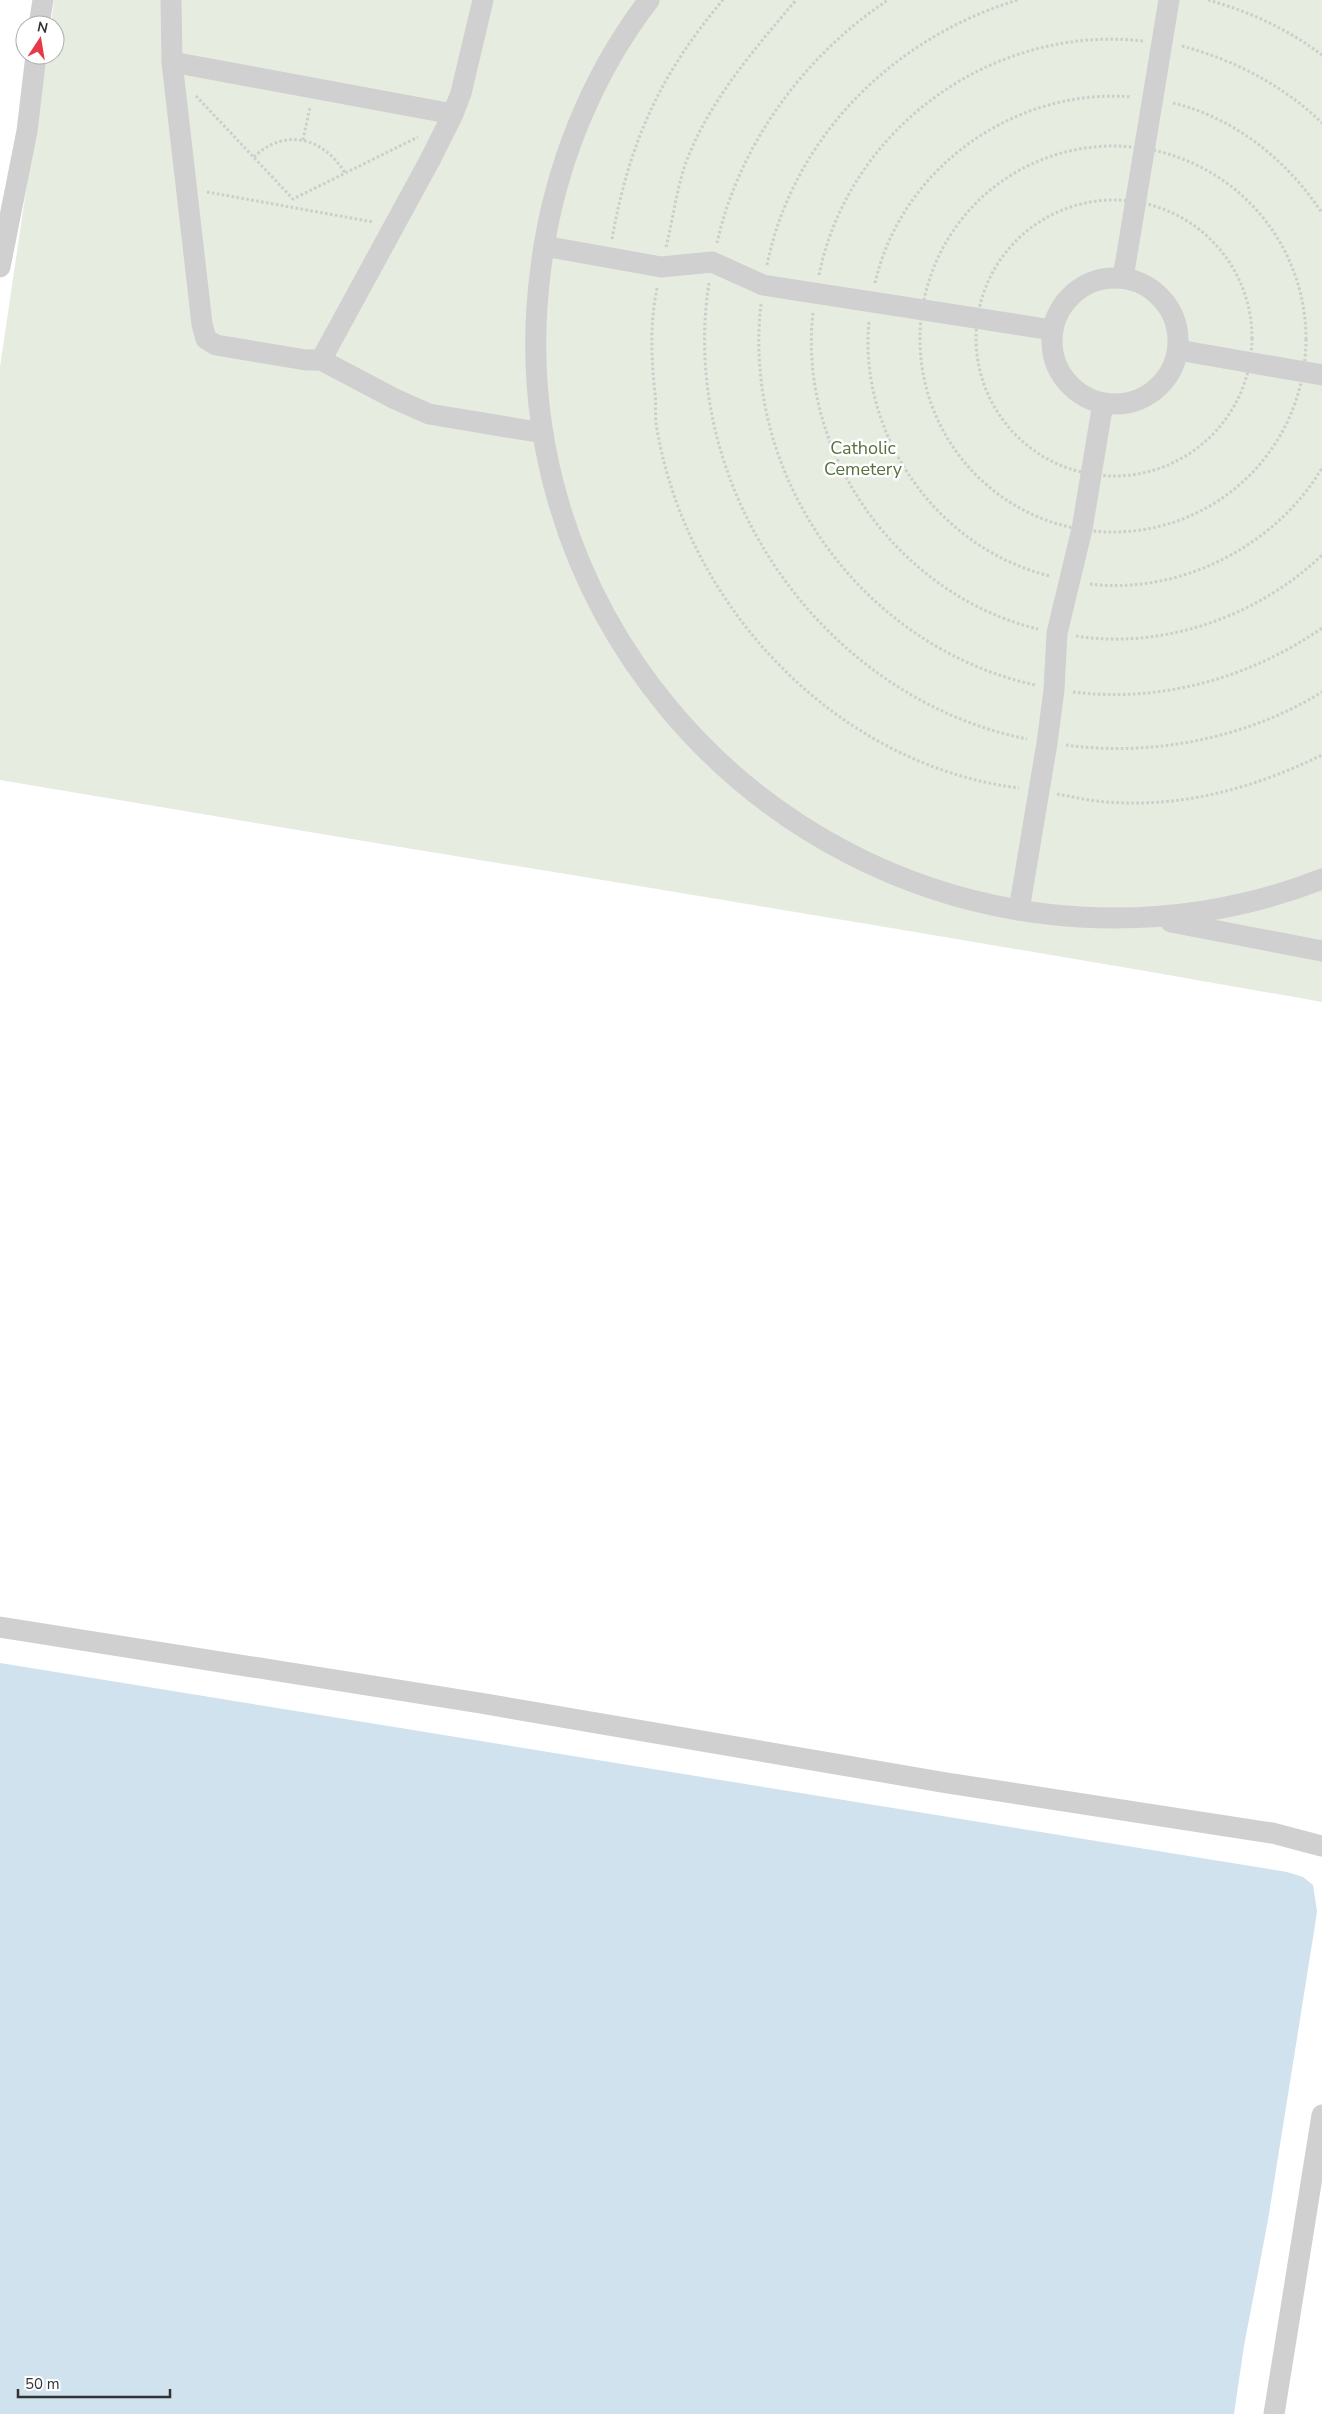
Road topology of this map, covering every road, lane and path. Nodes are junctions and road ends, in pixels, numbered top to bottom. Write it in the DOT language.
graph roads {
  1 [pos="43,0"];
  2 [pos="171,0"];
  3 [pos="483,0"];
  4 [pos="649,0"];
  5 [pos="723,0"];
  6 [pos="796,0"];
  7 [pos="888,0"];
  8 [pos="1018,0"];
  9 [pos="1168,0"];
  10 [pos="1208,0"];
  11 [pos="41,15"];
  12 [pos="1162,42"];
  13 [pos="1322,55"];
  14 [pos="35,65"];
  15 [pos="172,67"];
  16 [pos="314,88"];
  17 [pos="1152,99"];
  18 [pos="451,118"];
  19 [pos="1322,123"];
  20 [pos="303,140"];
  21 [pos="1144,149"];
  22 [pos="254,158"];
  23 [pos="345,172"];
  24 [pos="186,188"];
  25 [pos="293,199"];
  26 [pos="1135,201"];
  27 [pos="291,207"];
  28 [pos="1322,213"];
  29 [pos="394,226"];
  30 [pos="544,246"];
  31 [pos="609,258"];
  32 [pos="712,262"];
  33 [pos="0,267"];
  34 [pos="661,267"];
  35 [pos="1123,278"];
  36 [pos="763,285"];
  37 [pos="815,293"];
  38 [pos="871,302"];
  39 [pos="922,310"];
  40 [pos="977,319"];
  41 [pos="1052,330"];
  42 [pos="1178,350"];
  43 [pos="320,360"];
  44 [pos="1250,362"];
  45 [pos="1313,374"];
  46 [pos="1103,403"];
  47 [pos="542,433"];
  48 [pos="1322,468"];
  49 [pos="1091,474"];
  50 [pos="1082,529"];
  51 [pos="1322,555"];
  52 [pos="1070,581"];
  53 [pos="1322,628"];
  54 [pos="1057,633"];
  55 [pos="1054,690"];
  56 [pos="1322,692"];
  57 [pos="1047,743"];
  58 [pos="1322,756"];
  59 [pos="1039,791"];
  60 [pos="1322,879"];
  61 [pos="1235,905"];
  62 [pos="1019,910"];
  63 [pos="1141,918"];
  64 [pos="1224,932"];
  65 [pos="1322,951"];
  66 [pos="0,1627"];
  67 [pos="1322,1846"];
  68 [pos="1322,2115"];
  69 [pos="1274,2414"];
  1 -- 11 [label="lane"];
  2 -- 15 [label="lane"];
  3 -- 18 [label="lane"];
  4 -- 30 [label="lane"];
  5 -- 31 [label="path"];
  6 -- 34 [label="path"];
  7 -- 32 [label="path"];
  8 -- 36 [label="path"];
  9 -- 12 [label="lane"];
  10 -- 13 [label="path"];
  12 -- 17 [label="lane"];
  12 -- 19 [label="path"];
  12 -- 37 [label="path"];
  14 -- 33 [label="lane"];
  15 -- 16 [label="lane"];
  15 -- 22 [label="path"];
  15 -- 24 [label="lane"];
  16 -- 18 [label="lane"];
  16 -- 20 [label="path"];
  17 -- 21 [label="lane"];
  17 -- 28 [label="path"];
  17 -- 38 [label="path"];
  18 -- 23 [label="path"];
  18 -- 29 [label="lane"];
  20 -- 22 [label="path"];
  20 -- 23 [label="path"];
  21 -- 26 [label="lane"];
  21 -- 39 [label="path"];
  21 -- 45 [label="path"];
  22 -- 25 [label="path"];
  23 -- 25 [label="path"];
  24 -- 27 [label="path"];
  24 -- 43 [label="lane"];
  25 -- 27 [label="path"];
  26 -- 35 [label="lane"];
  26 -- 40 [label="path"];
  26 -- 44 [label="path"];
  27 -- 29 [label="path"];
  29 -- 43 [label="lane"];
  30 -- 31 [label="lane"];
  30 -- 47 [label="lane"];
  31 -- 34 [label="lane"];
  32 -- 34 [label="lane"];
  32 -- 36 [label="lane"];
  32 -- 57 [label="path"];
  34 -- 59 [label="path"];
  35 -- 41 [label="lane"];
  35 -- 42 [label="lane"];
  36 -- 37 [label="lane"];
  36 -- 55 [label="path"];
  37 -- 38 [label="lane"];
  37 -- 54 [label="path"];
  38 -- 39 [label="lane"];
  38 -- 52 [label="path"];
  39 -- 40 [label="lane"];
  39 -- 50 [label="path"];
  40 -- 41 [label="lane"];
  40 -- 49 [label="path"];
  41 -- 46 [label="lane"];
  42 -- 44 [label="lane"];
  42 -- 46 [label="lane"];
  43 -- 47 [label="lane"];
  44 -- 45 [label="lane"];
  44 -- 49 [label="path"];
  45 -- 50 [label="path"];
  46 -- 49 [label="lane"];
  47 -- 62 [label="lane"];
  48 -- 52 [label="path"];
  49 -- 50 [label="lane"];
  50 -- 52 [label="lane"];
  51 -- 54 [label="path"];
  52 -- 54 [label="lane"];
  53 -- 55 [label="path"];
  54 -- 55 [label="lane"];
  55 -- 57 [label="lane"];
  56 -- 57 [label="path"];
  57 -- 59 [label="lane"];
  58 -- 59 [label="path"];
  59 -- 62 [label="lane"];
  60 -- 61 [label="lane"];
  61 -- 63 [label="lane"];
  61 -- 64 [label="lane"];
  62 -- 63 [label="lane"];
  63 -- 64 [label="lane"];
  64 -- 65 [label="lane"];
  66 -- 67 [label="lane"];
  68 -- 69 [label="lane"];
}
